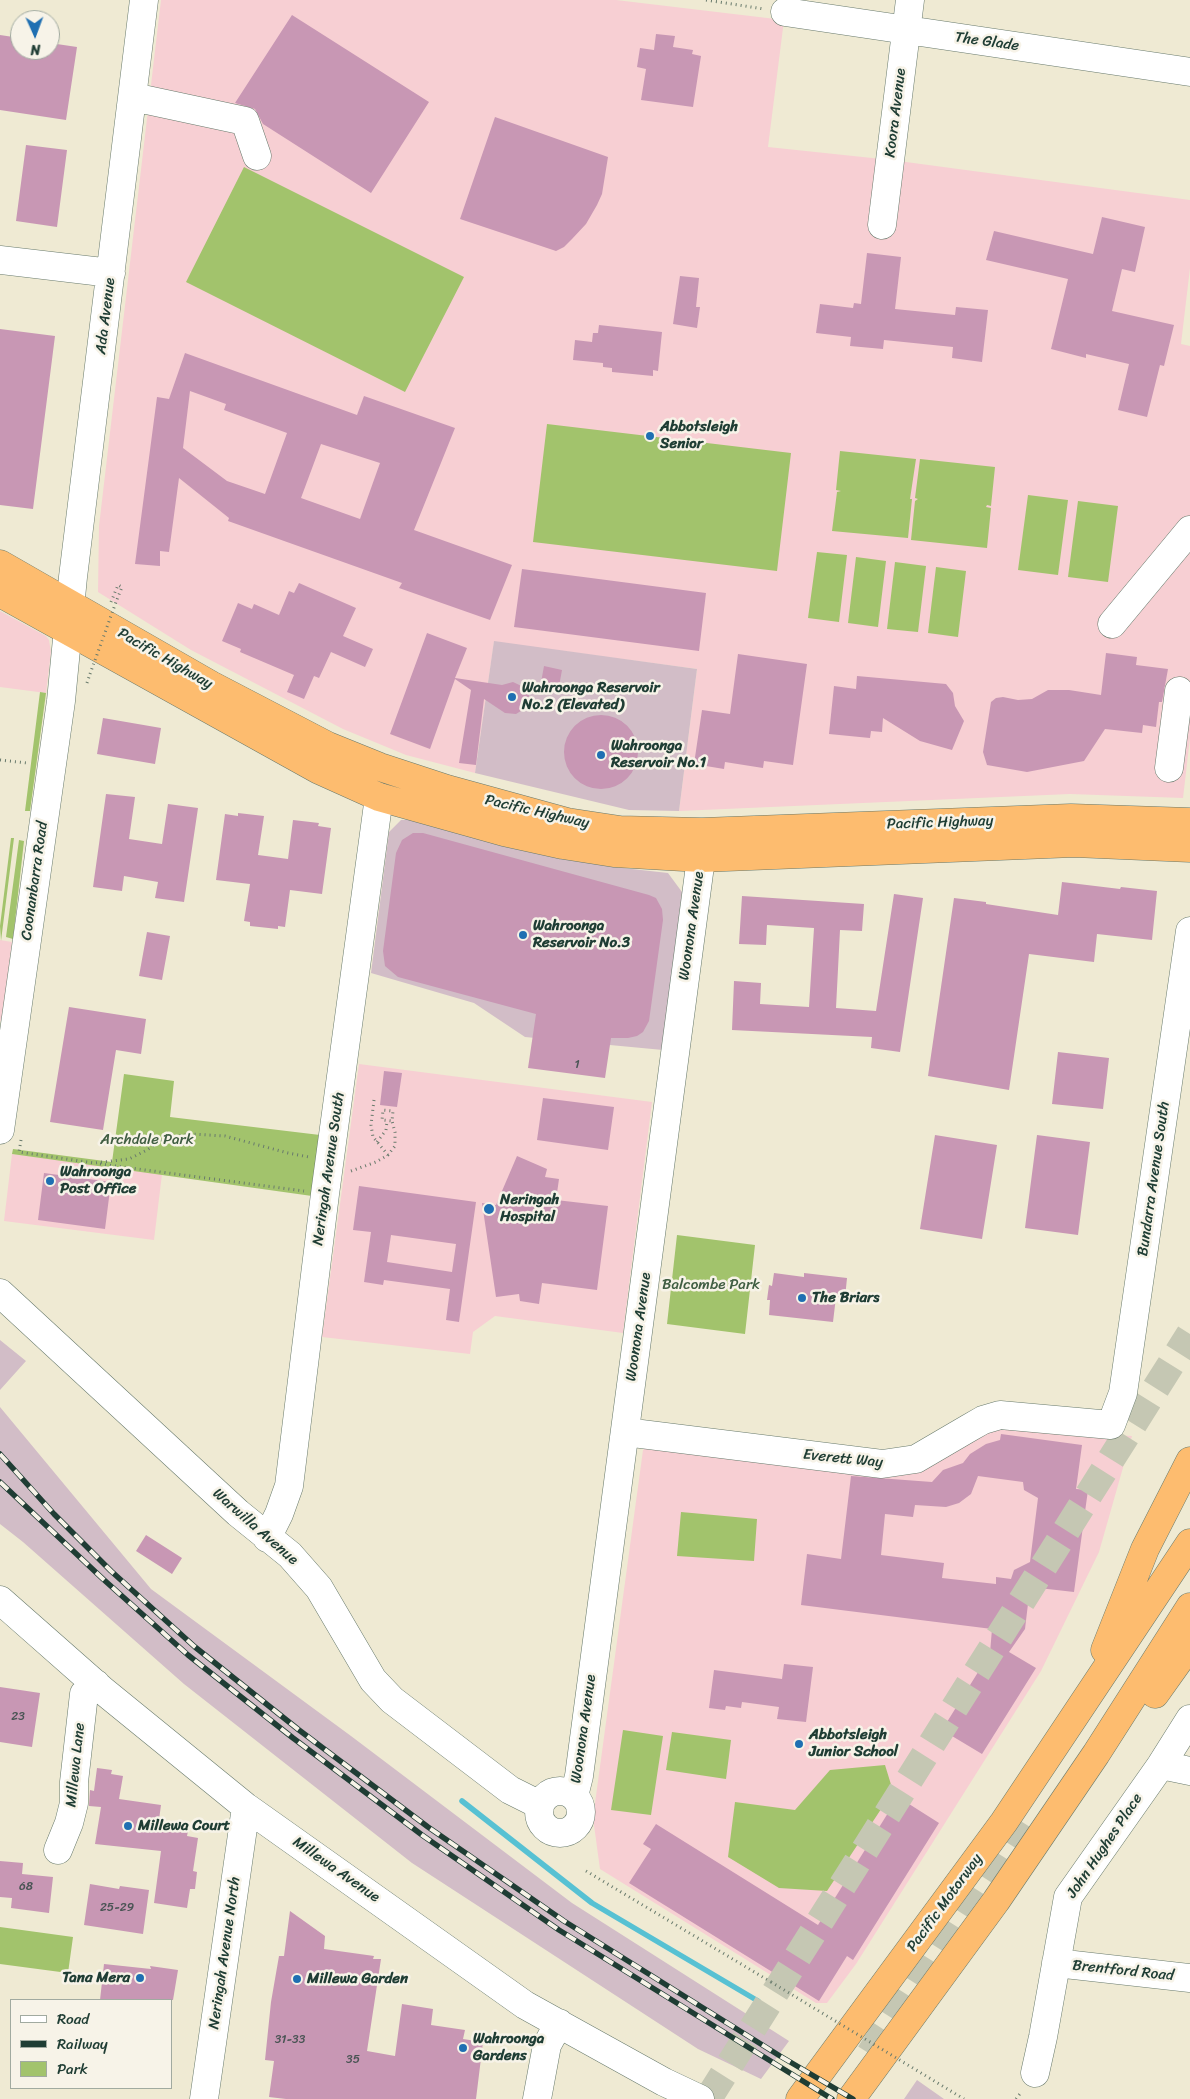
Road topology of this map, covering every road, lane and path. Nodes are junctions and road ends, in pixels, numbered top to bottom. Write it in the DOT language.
graph roads {
  1 [pos="144,0"];
  2 [pos="706,0"];
  3 [pos="910,0"];
  4 [pos="785,12"];
  5 [pos="906,30"];
  6 [pos="1190,72"];
  7 [pos="133,97"];
  8 [pos="257,156"];
  9 [pos="882,225"];
  10 [pos="0,260"];
  11 [pos="111,273"];
  12 [pos="1190,530"];
  13 [pos="0,564"];
  14 [pos="0,593"];
  15 [pos="112,600"];
  16 [pos="71,604"];
  17 [pos="1112,624"];
  18 [pos="68,632"];
  19 [pos="90,674"];
  20 [pos="1178,691"];
  21 [pos="0,760"];
  22 [pos="27,763"];
  23 [pos="1169,768"];
  24 [pos="379,797"];
  25 [pos="1190,822"];
  26 [pos="1190,848"];
  27 [pos="701,858"];
  28 [pos="1190,931"];
  29 [pos="5,1049"];
  30 [pos="374,1100"];
  31 [pos="373,1114"];
  32 [pos="382,1116"];
  33 [pos="387,1121"];
  34 [pos="392,1121"];
  35 [pos="8,1133"];
  36 [pos="377,1142"];
  37 [pos="388,1155"];
  38 [pos="94,1163"];
  39 [pos="341,1165"];
  40 [pos="325,1194"];
  41 [pos="0,1293"];
  42 [pos="1111,1425"];
  43 [pos="625,1432"];
  44 [pos="1190,1461"];
  45 [pos="267,1538"];
  46 [pos="1190,1543"];
  47 [pos="1,1603"];
  48 [pos="1190,1607"];
  49 [pos="1190,1645"];
  50 [pos="96,1684"];
  51 [pos="1084,1702"];
  52 [pos="1190,1719"];
  53 [pos="1160,1765"];
  54 [pos="1190,1771"];
  55 [pos="540,1805"];
  56 [pos="246,1807"];
  57 [pos="58,1850"];
  58 [pos="586,1871"];
  59 [pos="996,1901"];
  60 [pos="1056,1964"];
  61 [pos="1190,1978"];
  62 [pos="559,2023"];
  63 [pos="1035,2073"];
  64 [pos="204,2099"];
  65 [pos="537,2099"];
  66 [pos="700,2099"];
  67 [pos="800,2099"];
  68 [pos="851,2099"];
  69 [pos="964,2099"];
  1 -- 7 [label="street, Ada Avenue"];
  2 -- 4 [label="path"];
  3 -- 5 [label="street, Koora Avenue"];
  4 -- 5 [label="street, The Glade"];
  5 -- 6 [label="street, The Glade"];
  5 -- 9 [label="street, Koora Avenue"];
  7 -- 8 [label="street"];
  7 -- 11 [label="street, Ada Avenue"];
  10 -- 11 [label="street"];
  11 -- 16 [label="street, Ada Avenue"];
  12 -- 17 [label="street"];
  13 -- 16 [label="highway, Pacific Highway"];
  14 -- 18 [label="highway, Pacific Highway"];
  15 -- 19 [label="path, bridge"];
  16 -- 18 [label="street, Ada Avenue"];
  16 -- 25 [label="highway, Pacific Highway"];
  18 -- 24 [label="highway, Pacific Highway"];
  18 -- 29 [label="street, Coonanbarra Road"];
  20 -- 23 [label="street"];
  21 -- 22 [label="path"];
  24 -- 27 [label="highway, Pacific Highway"];
  24 -- 39 [label="street, Neringah Avenue South"];
  26 -- 27 [label="highway, Pacific Highway"];
  27 -- 43 [label="street, Woonona Avenue"];
  28 -- 42 [label="street, Bundarra Avenue South"];
  29 -- 35 [label="street, Coonanbarra Road"];
  30 -- 31 [label="path"];
  31 -- 32 [label="path"];
  31 -- 36 [label="path"];
  32 -- 33 [label="path"];
  32 -- 34 [label="path"];
  33 -- 34 [label="path"];
  33 -- 36 [label="path"];
  34 -- 37 [label="path"];
  35 -- 38 [label="path"];
  36 -- 37 [label="path"];
  37 -- 39 [label="path"];
  38 -- 39 [label="path"];
  38 -- 40 [label="path"];
  39 -- 40 [label="street, Neringah Avenue South"];
  40 -- 45 [label="street, Neringah Avenue South"];
  41 -- 45 [label="street, Warwilla Avenue"];
  42 -- 43 [label="street, Everett Way"];
  43 -- 55 [label="street, Woonona Avenue"];
  44 -- 51 [label="highway"];
  45 -- 55 [label="street, Warwilla Avenue"];
  46 -- 51 [label="highway"];
  47 -- 50 [label="street, Millewa Avenue"];
  48 -- 59 [label="highway"];
  49 -- 59 [label="highway"];
  50 -- 56 [label="street, Millewa Avenue"];
  50 -- 57 [label="street, Millewa Lane"];
  51 -- 67 [label="highway, Pacific Motorway"];
  52 -- 53 [label="street, John Hughes Place"];
  53 -- 54 [label="street"];
  53 -- 60 [label="street, John Hughes Place"];
  56 -- 62 [label="street, Millewa Avenue"];
  56 -- 64 [label="street, Neringah Avenue North"];
  58 -- 69 [label="path, bridge"];
  59 -- 68 [label="highway"];
  60 -- 61 [label="street, Brentford Road"];
  60 -- 63 [label="street, John Hughes Place"];
  62 -- 65 [label="street"];
  62 -- 66 [label="street, Millewa Avenue"];
}
